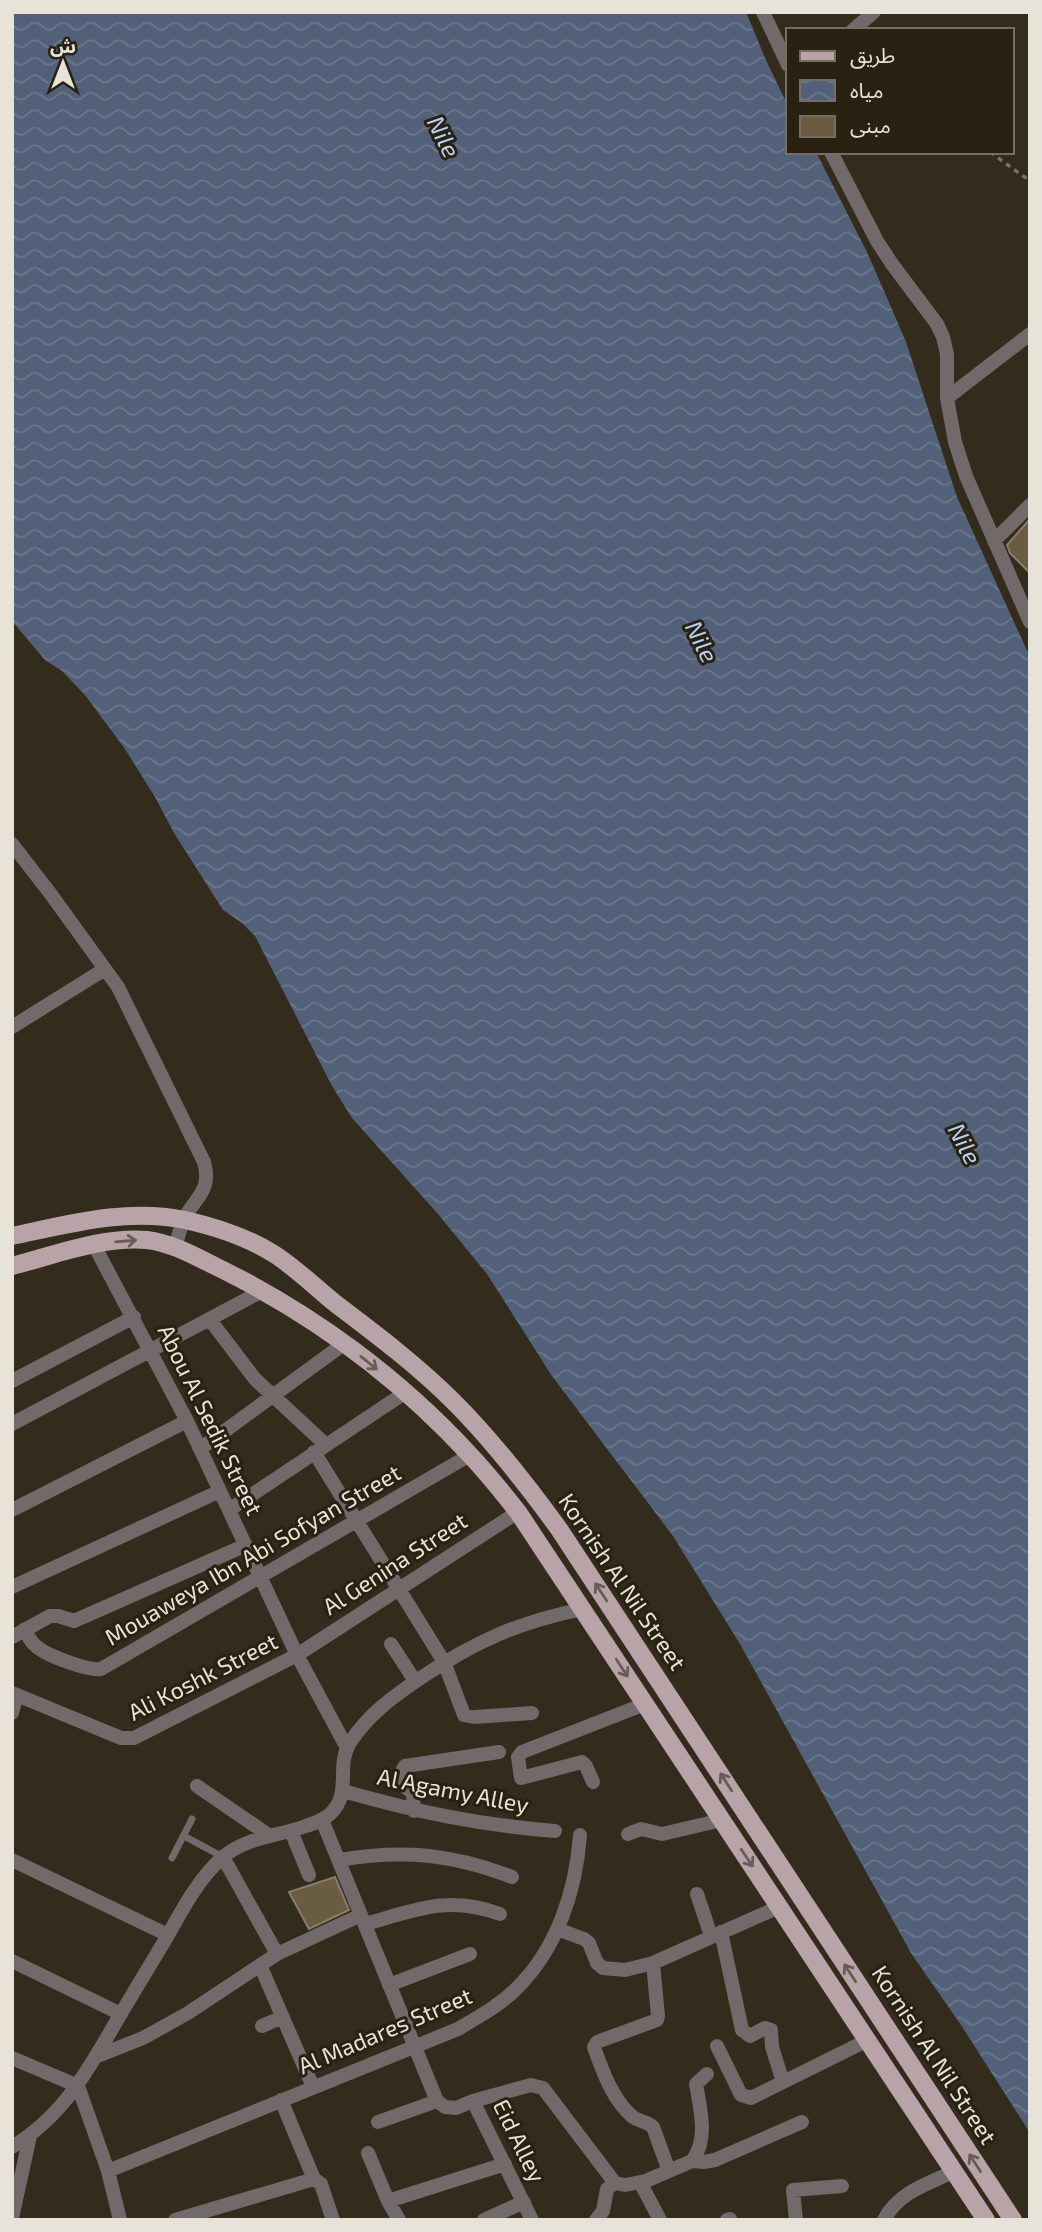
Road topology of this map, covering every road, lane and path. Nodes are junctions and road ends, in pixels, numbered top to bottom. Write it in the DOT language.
graph roads {
  1 [pos="763,12"];
  2 [pos="874,12"];
  3 [pos="855,28"];
  4 [pos="786,61"];
  5 [pos="832,154"];
  6 [pos="993,154"];
  7 [pos="1030,181"];
  8 [pos="1030,334"];
  9 [pos="947,398"];
  10 [pos="1030,505"];
  11 [pos="994,541"];
  12 [pos="1030,622"];
  13 [pos="12,844"];
  14 [pos="105,969"];
  15 [pos="12,1027"];
  16 [pos="184,1220"];
  17 [pos="12,1236"];
  18 [pos="94,1245"];
  19 [pos="176,1247"];
  20 [pos="12,1266"];
  21 [pos="264,1290"];
  22 [pos="134,1317"];
  23 [pos="210,1320"];
  24 [pos="345,1343"];
  25 [pos="152,1352"];
  26 [pos="12,1381"];
  27 [pos="406,1392"];
  28 [pos="272,1397"];
  29 [pos="187,1421"];
  30 [pos="12,1424"];
  31 [pos="201,1449"];
  32 [pos="320,1449"];
  33 [pos="470,1455"];
  34 [pos="220,1491"];
  35 [pos="12,1510"];
  36 [pos="229,1510"];
  37 [pos="519,1512"];
  38 [pos="358,1521"];
  39 [pos="246,1545"];
  40 [pos="261,1577"];
  41 [pos="12,1587"];
  42 [pos="400,1588"];
  43 [pos="583,1609"];
  44 [pos="19,1633"];
  45 [pos="391,1644"];
  46 [pos="297,1655"];
  47 [pos="444,1662"];
  48 [pos="415,1681"];
  49 [pos="15,1694"];
  50 [pos="645,1704"];
  51 [pos="12,1713"];
  52 [pos="532,1713"];
  53 [pos="347,1748"];
  54 [pos="499,1752"];
  55 [pos="593,1782"];
  56 [pos="197,1786"];
  57 [pos="343,1791"];
  58 [pos="414,1811"];
  59 [pos="192,1819"];
  60 [pos="323,1820"];
  61 [pos="722,1820"];
  62 [pos="291,1831"];
  63 [pos="555,1831"];
  64 [pos="628,1834"];
  65 [pos="580,1835"];
  66 [pos="184,1836"];
  67 [pos="270,1836"];
  68 [pos="223,1857"];
  69 [pos="172,1858"];
  70 [pos="12,1860"];
  71 [pos="339,1860"];
  72 [pos="309,1875"];
  73 [pos="512,1877"];
  74 [pos="696,1894"];
  75 [pos="779,1907"];
  76 [pos="500,1914"];
  77 [pos="363,1920"];
  78 [pos="557,1929"];
  79 [pos="716,1934"];
  80 [pos="168,1935"];
  81 [pos="276,1954"];
  82 [pos="470,1954"];
  83 [pos="12,1961"];
  84 [pos="653,1964"];
  85 [pos="260,1965"];
  86 [pos="389,1985"];
  87 [pos="121,2014"];
  88 [pos="283,2017"];
  89 [pos="262,2026"];
  90 [pos="868,2040"];
  91 [pos="413,2046"];
  92 [pos="716,2046"];
  93 [pos="95,2057"];
  94 [pos="12,2058"];
  95 [pos="707,2074"];
  96 [pos="783,2082"];
  97 [pos="78,2086"];
  98 [pos="313,2087"];
  99 [pos="281,2100"];
  100 [pos="437,2101"];
  101 [pos="473,2101"];
  102 [pos="378,2122"];
  103 [pos="802,2122"];
  104 [pos="30,2136"];
  105 [pos="12,2147"];
  106 [pos="368,2153"];
  107 [pos="692,2161"];
  108 [pos="505,2164"];
  109 [pos="108,2171"];
  110 [pos="669,2171"];
  111 [pos="955,2171"];
  112 [pos="314,2179"];
  113 [pos="615,2183"];
  114 [pos="641,2183"];
  115 [pos="842,2186"];
  116 [pos="388,2201"];
  117 [pos="524,2202"];
  118 [pos="12,2218"];
  119 [pos="120,2220"];
  120 [pos="175,2220"];
  121 [pos="333,2220"];
  122 [pos="400,2220"];
  123 [pos="484,2220"];
  124 [pos="532,2220"];
  125 [pos="596,2220"];
  126 [pos="660,2220"];
  127 [pos="796,2220"];
  128 [pos="884,2220"];
  129 [pos="986,2220"];
  130 [pos="1013,2220"];
  1 -- 4 [label="street"];
  2 -- 3 [label="street"];
  5 -- 9 [label="street"];
  6 -- 7 [label="path"];
  8 -- 9 [label="street"];
  9 -- 11 [label="street"];
  10 -- 11 [label="street"];
  11 -- 12 [label="street"];
  13 -- 14 [label="street"];
  14 -- 15 [label="street"];
  14 -- 16 [label="street"];
  16 -- 17 [label="main road, Kornish Al Nil Street"];
  16 -- 19 [label="street"];
  130 -- 16 [label="main road, Kornish Al Nil Street, one-way"];
  18 -- 19 [label="main road, Kornish Al Nil Street, one-way"];
  18 -- 20 [label="main road, Kornish Al Nil Street"];
  18 -- 22 [label="street, Abou Al Sedik Street"];
  19 -- 21 [label="main road, Kornish Al Nil Street"];
  21 -- 23 [label="street"];
  21 -- 24 [label="main road, Kornish Al Nil Street"];
  22 -- 25 [label="street, Abou Al Sedik Street"];
  22 -- 26 [label="street"];
  23 -- 25 [label="street"];
  23 -- 28 [label="street"];
  24 -- 27 [label="main road, Kornish Al Nil Street, one-way"];
  24 -- 28 [label="street"];
  25 -- 29 [label="street, Abou Al Sedik Street"];
  25 -- 30 [label="street"];
  27 -- 32 [label="street"];
  27 -- 33 [label="main road, Kornish Al Nil Street"];
  28 -- 31 [label="street"];
  28 -- 32 [label="street"];
  29 -- 31 [label="street, Abou Al Sedik Street"];
  29 -- 35 [label="street"];
  31 -- 34 [label="street, Abou Al Sedik Street"];
  32 -- 36 [label="street"];
  32 -- 38 [label="street"];
  33 -- 37 [label="main road, Kornish Al Nil Street"];
  33 -- 38 [label="street, Mouaweya Ibn Abi Sofyan Street"];
  34 -- 36 [label="street, Abou Al Sedik Street"];
  34 -- 41 [label="street"];
  36 -- 39 [label="street, Abou Al Sedik Street"];
  37 -- 42 [label="street, Al Genina Street"];
  37 -- 43 [label="main road, Kornish Al Nil Street"];
  38 -- 40 [label="street, Mouaweya Ibn Abi Sofyan Street"];
  38 -- 42 [label="street"];
  39 -- 40 [label="street, Abou Al Sedik Street"];
  39 -- 44 [label="street"];
  40 -- 44 [label="street, Mouaweya Ibn Abi Sofyan Street"];
  40 -- 46 [label="street, Abou Al Sedik Street"];
  42 -- 46 [label="street, Al Genina Street"];
  42 -- 47 [label="street"];
  43 -- 47 [label="street"];
  43 -- 50 [label="main road, Kornish Al Nil Street, one-way"];
  45 -- 48 [label="street"];
  46 -- 49 [label="street, Ali Koshk Street"];
  46 -- 53 [label="street, Abou Al Sedik Street"];
  47 -- 48 [label="street"];
  47 -- 52 [label="street"];
  48 -- 53 [label="street"];
  49 -- 51 [label="street"];
  50 -- 55 [label="street"];
  50 -- 61 [label="main road, Kornish Al Nil Street"];
  53 -- 57 [label="street"];
  54 -- 58 [label="street"];
  56 -- 67 [label="street"];
  57 -- 58 [label="street, Al Agamy Alley"];
  57 -- 60 [label="street"];
  58 -- 63 [label="street, Al Agamy Alley"];
  59 -- 66 [label="lane"];
  60 -- 62 [label="street"];
  60 -- 71 [label="street"];
  61 -- 64 [label="street"];
  61 -- 75 [label="main road, Kornish Al Nil Street, one-way"];
  62 -- 67 [label="street"];
  62 -- 72 [label="street"];
  65 -- 78 [label="street, Al Madares Street"];
  66 -- 68 [label="lane"];
  66 -- 69 [label="lane"];
  67 -- 68 [label="street"];
  68 -- 80 [label="street"];
  68 -- 81 [label="street"];
  70 -- 80 [label="street"];
  71 -- 73 [label="street"];
  71 -- 77 [label="street"];
  74 -- 79 [label="street"];
  75 -- 79 [label="street"];
  75 -- 90 [label="main road, Kornish Al Nil Street"];
  76 -- 77 [label="street"];
  77 -- 81 [label="street"];
  77 -- 86 [label="street"];
  78 -- 84 [label="street"];
  78 -- 91 [label="street, Al Madares Street"];
  79 -- 84 [label="street"];
  79 -- 96 [label="street"];
  80 -- 87 [label="street"];
  81 -- 85 [label="street"];
  82 -- 86 [label="street"];
  83 -- 87 [label="street"];
  84 -- 110 [label="street"];
  85 -- 88 [label="street"];
  85 -- 93 [label="street"];
  86 -- 91 [label="street"];
  87 -- 93 [label="street"];
  88 -- 89 [label="street"];
  88 -- 98 [label="street"];
  90 -- 96 [label="street"];
  90 -- 111 [label="main road, Kornish Al Nil Street"];
  91 -- 98 [label="street, Al Madares Street"];
  91 -- 100 [label="street"];
  92 -- 96 [label="street"];
  93 -- 97 [label="street"];
  94 -- 97 [label="street"];
  95 -- 107 [label="street"];
  97 -- 104 [label="street"];
  97 -- 109 [label="street"];
  98 -- 99 [label="street, Al Madares Street"];
  99 -- 109 [label="street, Al Madares Street"];
  99 -- 112 [label="street"];
  100 -- 101 [label="street"];
  100 -- 102 [label="street"];
  101 -- 108 [label="street, Eid Alley"];
  101 -- 113 [label="street"];
  103 -- 107 [label="street"];
  104 -- 105 [label="street"];
  104 -- 118 [label="street"];
  106 -- 116 [label="street"];
  107 -- 110 [label="street"];
  108 -- 116 [label="street"];
  108 -- 117 [label="street, Eid Alley"];
  109 -- 119 [label="street"];
  110 -- 114 [label="street"];
  111 -- 128 [label="street"];
  111 -- 129 [label="main road, Kornish Al Nil Street"];
  112 -- 120 [label="street"];
  112 -- 121 [label="street"];
  113 -- 114 [label="street"];
  113 -- 125 [label="street"];
  114 -- 126 [label="street"];
  115 -- 127 [label="street"];
  116 -- 122 [label="street"];
  117 -- 123 [label="street, Eid Alley"];
  117 -- 124 [label="street, Eid Alley"];
}
